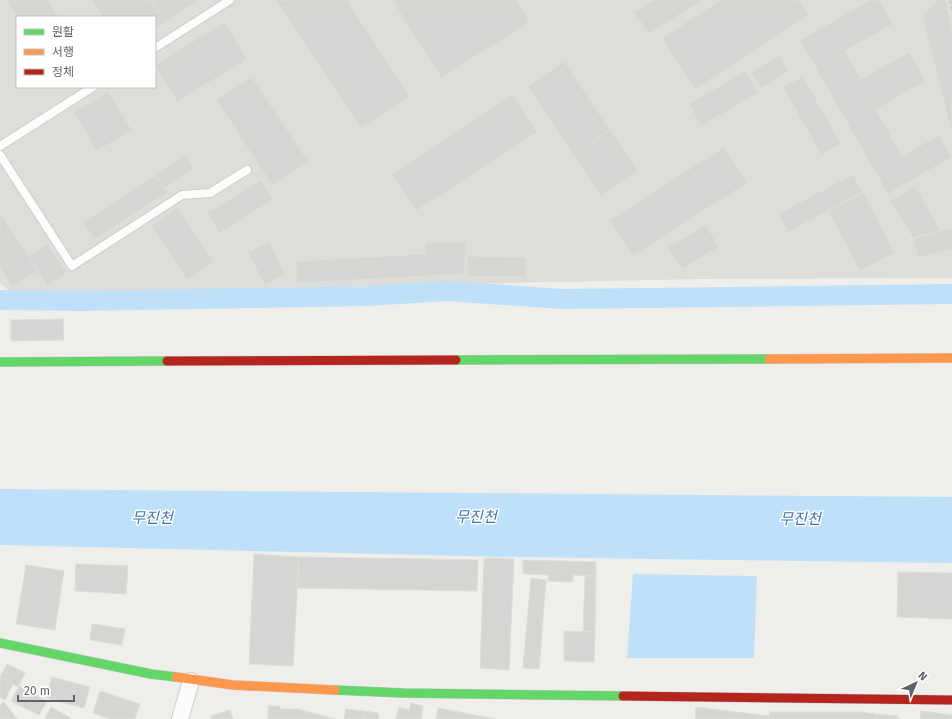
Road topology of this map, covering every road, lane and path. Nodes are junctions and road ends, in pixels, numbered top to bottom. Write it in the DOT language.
graph roads {
  1 [pos="230,0"];
  2 [pos="950,0"];
  3 [pos="952,10"];
  4 [pos="156,47"];
  5 [pos="91,88"];
  6 [pos="0,146"];
  7 [pos="0,155"];
  8 [pos="248,170"];
  9 [pos="945,348"];
  10 [pos="952,358"];
  11 [pos="909,359"];
  12 [pos="0,362"];
  13 [pos="0,643"];
  14 [pos="191,681"];
  15 [pos="952,700"];
  16 [pos="180,719"];
  1 -- 4 [label="lane"];
  2 -- 3 [label="path"];
  5 -- 6 [label="lane"];
  7 -- 8 [label="lane"];
  9 -- 11 [label="street"];
  10 -- 11 [label="street"];
  11 -- 12 [label="street"];
  13 -- 14 [label="street"];
  14 -- 15 [label="street"];
  14 -- 16 [label="street"];
}
